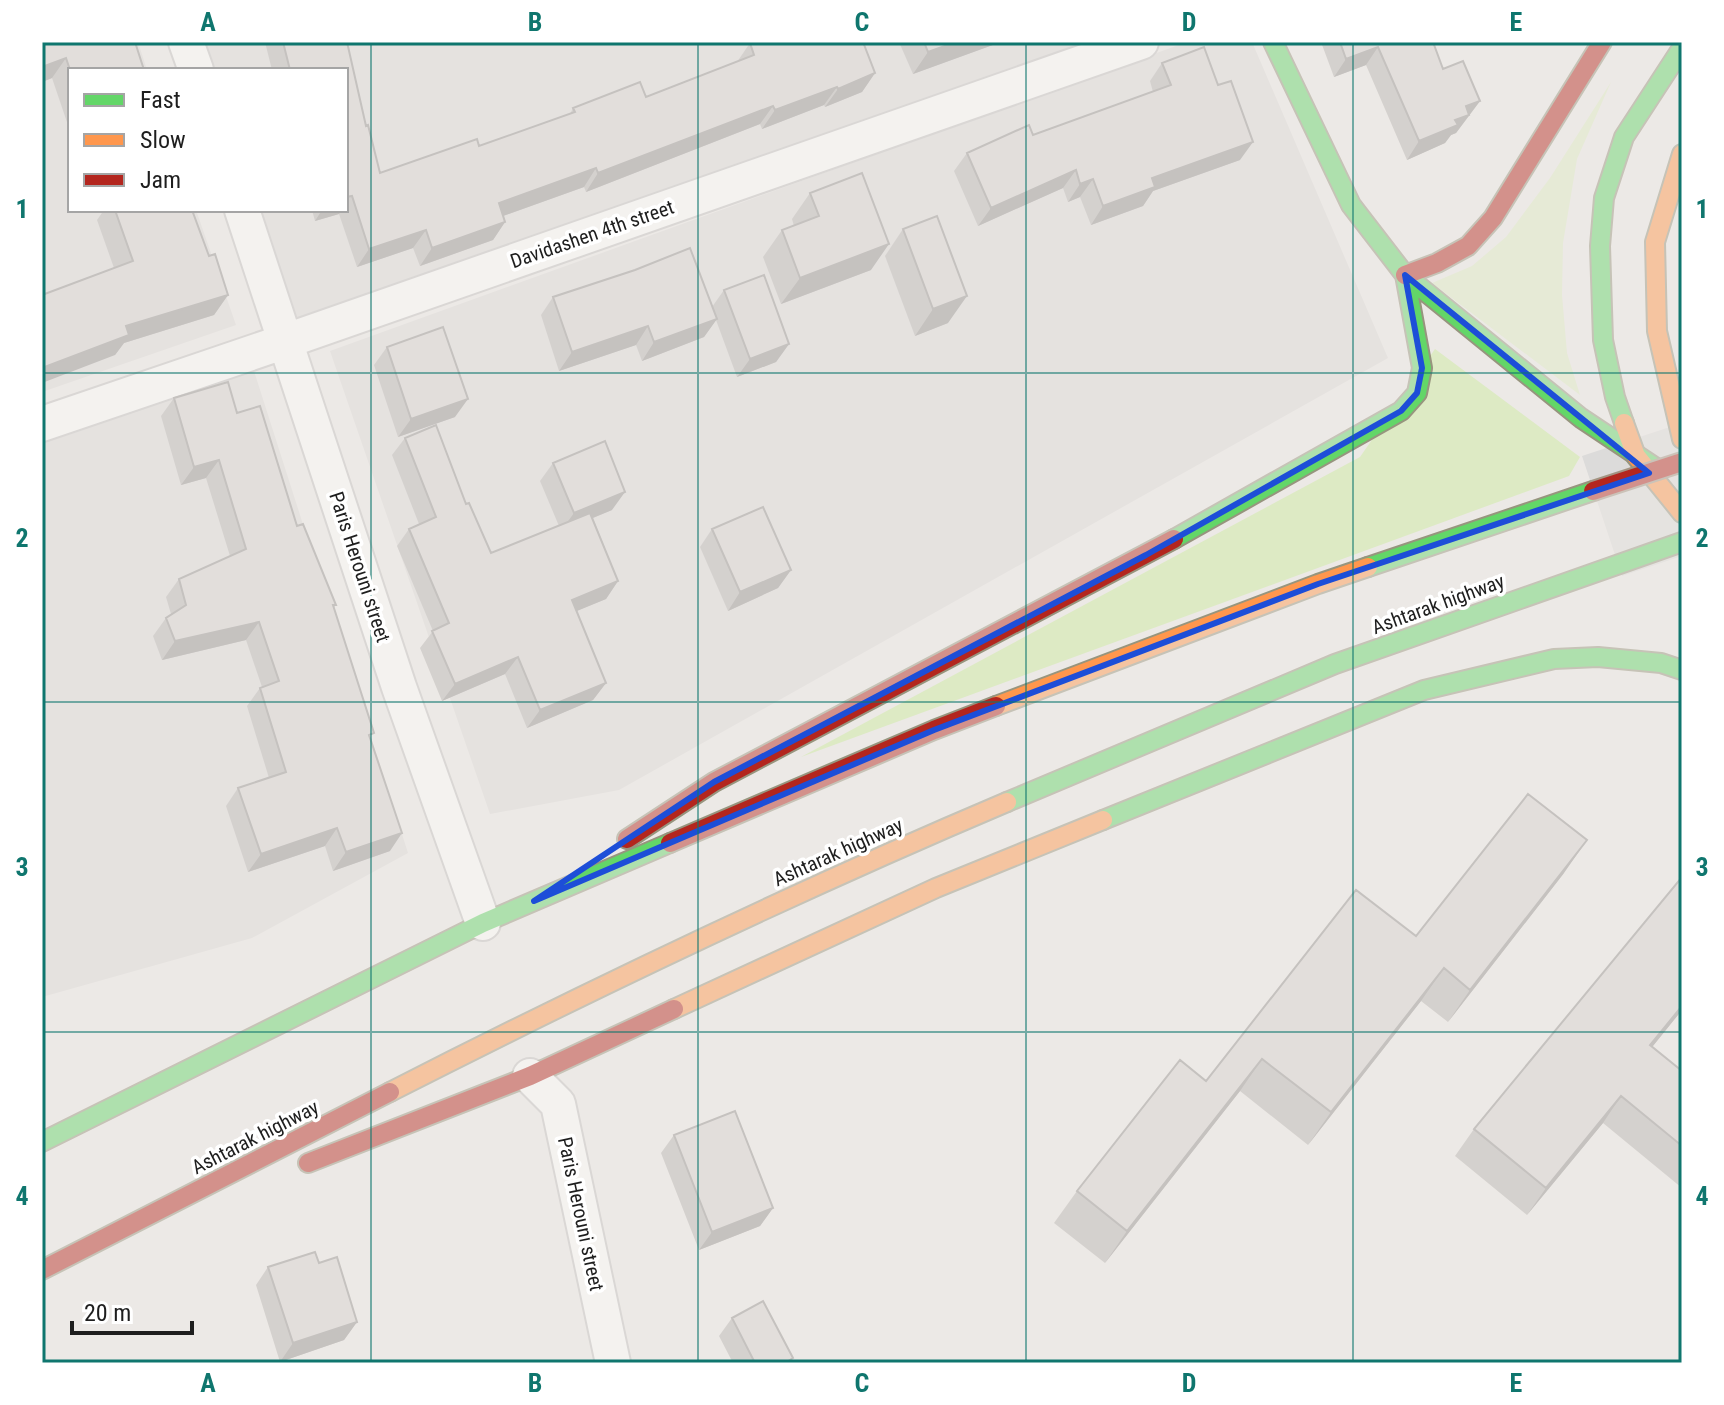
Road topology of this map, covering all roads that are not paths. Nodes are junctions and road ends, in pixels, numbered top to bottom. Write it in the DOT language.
graph roads {
  1 [pos="186,42"];
  2 [pos="1141,42"];
  3 [pos="1273,42"];
  4 [pos="1602,42"];
  5 [pos="1682,48"];
  6 [pos="195,68"];
  7 [pos="1682,154"];
  8 [pos="243,212"];
  9 [pos="1405,275"];
  10 [pos="286,341"];
  11 [pos="42,424"];
  12 [pos="1682,439"];
  13 [pos="1636,456"];
  14 [pos="1682,462"];
  15 [pos="1682,483"];
  16 [pos="1682,513"];
  17 [pos="1682,542"];
  18 [pos="1682,670"];
  19 [pos="534,901"];
  20 [pos="483,923"];
  21 [pos="530,1076"];
  22 [pos="42,1142"];
  23 [pos="284,1172"];
  24 [pos="241,1189"];
  25 [pos="82,1251"];
  26 [pos="42,1270"];
  27 [pos="613,1363"];
  1 -- 6 [label="street"];
  2 -- 10 [label="street, Davidashen 4th street"];
  3 -- 9 [label="main road"];
  4 -- 9 [label="main road"];
  5 -- 13 [label="main road"];
  7 -- 12 [label="main road"];
  8 -- 10 [label="street, Paris Herouni street"];
  9 -- 13 [label="main road"];
  9 -- 19 [label="main road"];
  10 -- 11 [label="street, Davidashen 4th street"];
  10 -- 20 [label="street, Paris Herouni street"];
  13 -- 15 [label="main road"];
  13 -- 16 [label="main road"];
  14 -- 19 [label="main road, bridge"];
  17 -- 25 [label="main road, Ashtarak highway"];
  18 -- 21 [label="main road"];
  19 -- 20 [label="main road"];
  20 -- 22 [label="main road"];
  21 -- 23 [label="main road"];
  21 -- 27 [label="street, Paris Herouni street"];
  24 -- 25 [label="main road"];
  25 -- 26 [label="main road, Ashtarak highway"];
}
